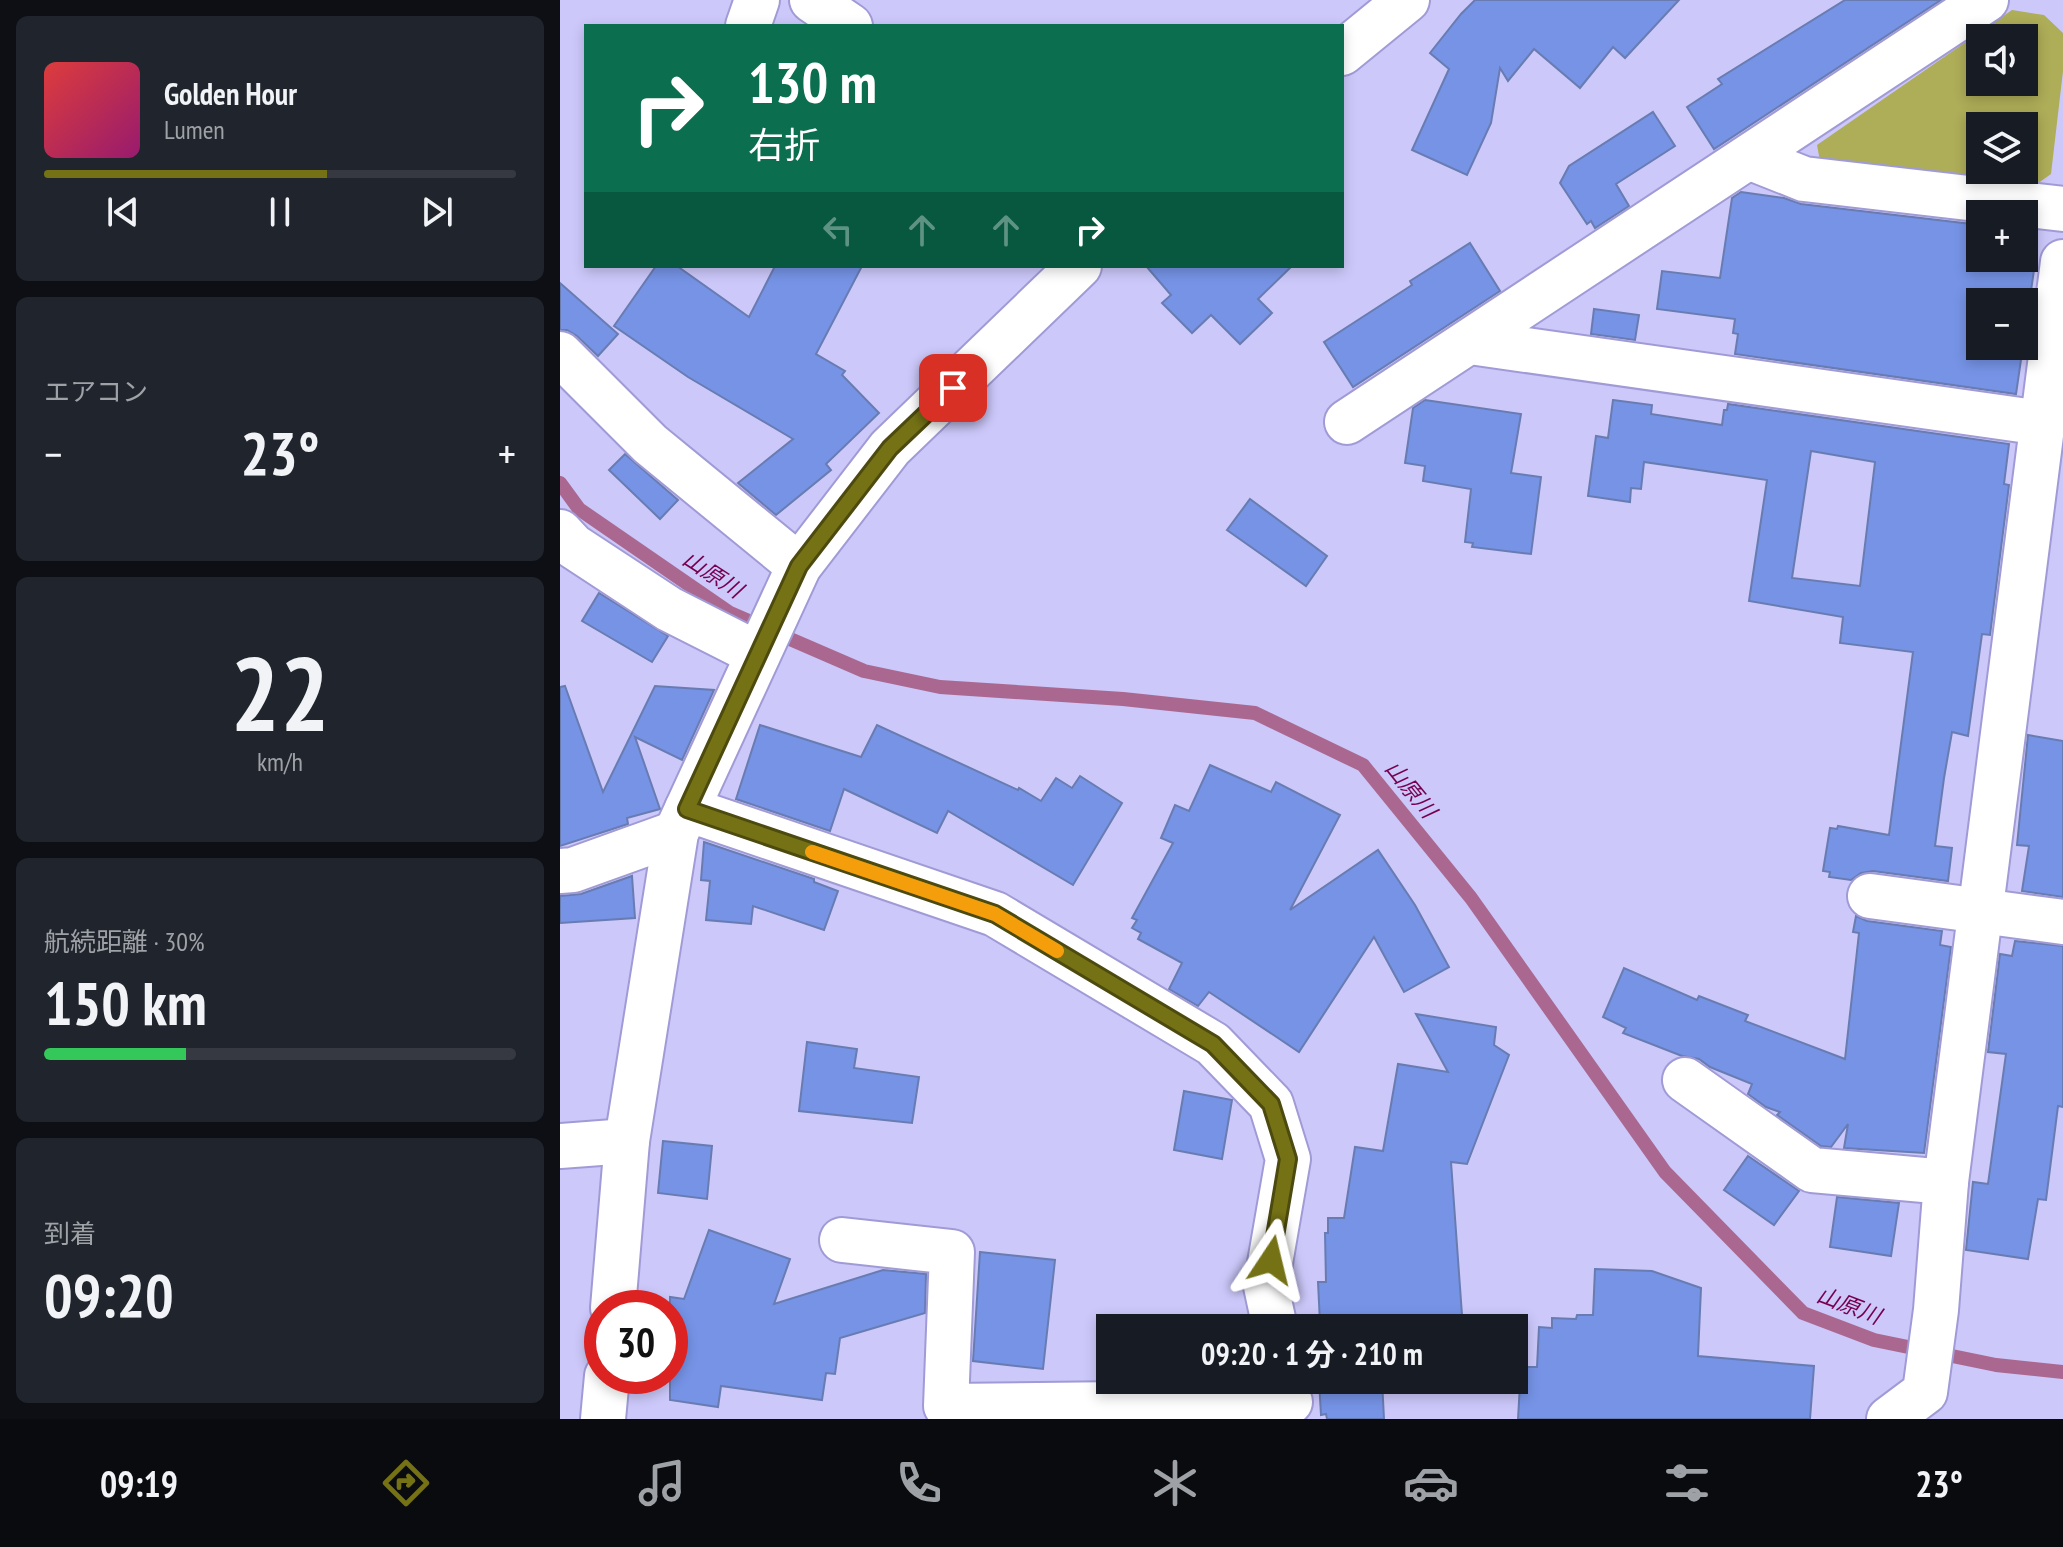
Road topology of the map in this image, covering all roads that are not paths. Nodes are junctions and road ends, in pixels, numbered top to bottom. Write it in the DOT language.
graph roads {
  1 [pos="757,0"];
  2 [pos="812,0"];
  3 [pos="1407,0"];
  4 [pos="1986,0"];
  5 [pos="749,24"];
  6 [pos="847,24"];
  7 [pos="1358,28"];
  8 [pos="1751,158"];
  9 [pos="2063,209"];
  10 [pos="2063,262"];
  11 [pos="1077,268"];
  12 [pos="1470,342"];
  13 [pos="560,354"];
  14 [pos="1347,422"];
  15 [pos="2042,423"];
  16 [pos="560,532"];
  17 [pos="799,566"];
  18 [pos="758,654"];
  19 [pos="681,821"];
  20 [pos="560,871"];
  21 [pos="1870,896"];
  22 [pos="1982,911"];
  23 [pos="2063,922"];
  24 [pos="1685,1080"];
  25 [pos="627,1141"];
  26 [pos="560,1146"];
  27 [pos="1946,1182"];
  28 [pos="842,1240"];
  29 [pos="615,1290"];
  30 [pos="1272,1314"];
  31 [pos="605,1394"];
  32 [pos="1290,1400"];
  33 [pos="603,1419"];
  34 [pos="1889,1419"];
  1 -- 5 [label="street"];
  2 -- 6 [label="street"];
  3 -- 7 [label="street"];
  4 -- 8 [label="street"];
  8 -- 9 [label="street"];
  8 -- 12 [label="street"];
  10 -- 15 [label="street"];
  11 -- 17 [label="street"];
  12 -- 14 [label="street"];
  12 -- 15 [label="street"];
  13 -- 17 [label="street"];
  15 -- 22 [label="street"];
  16 -- 18 [label="street"];
  17 -- 18 [label="street"];
  18 -- 19 [label="street"];
  19 -- 20 [label="street"];
  19 -- 25 [label="street"];
  19 -- 30 [label="street"];
  21 -- 22 [label="street"];
  22 -- 23 [label="street"];
  22 -- 27 [label="street"];
  24 -- 27 [label="street"];
  25 -- 26 [label="street"];
  25 -- 29 [label="street"];
  27 -- 34 [label="street"];
  28 -- 32 [label="street"];
  31 -- 33 [label="street"];
}
